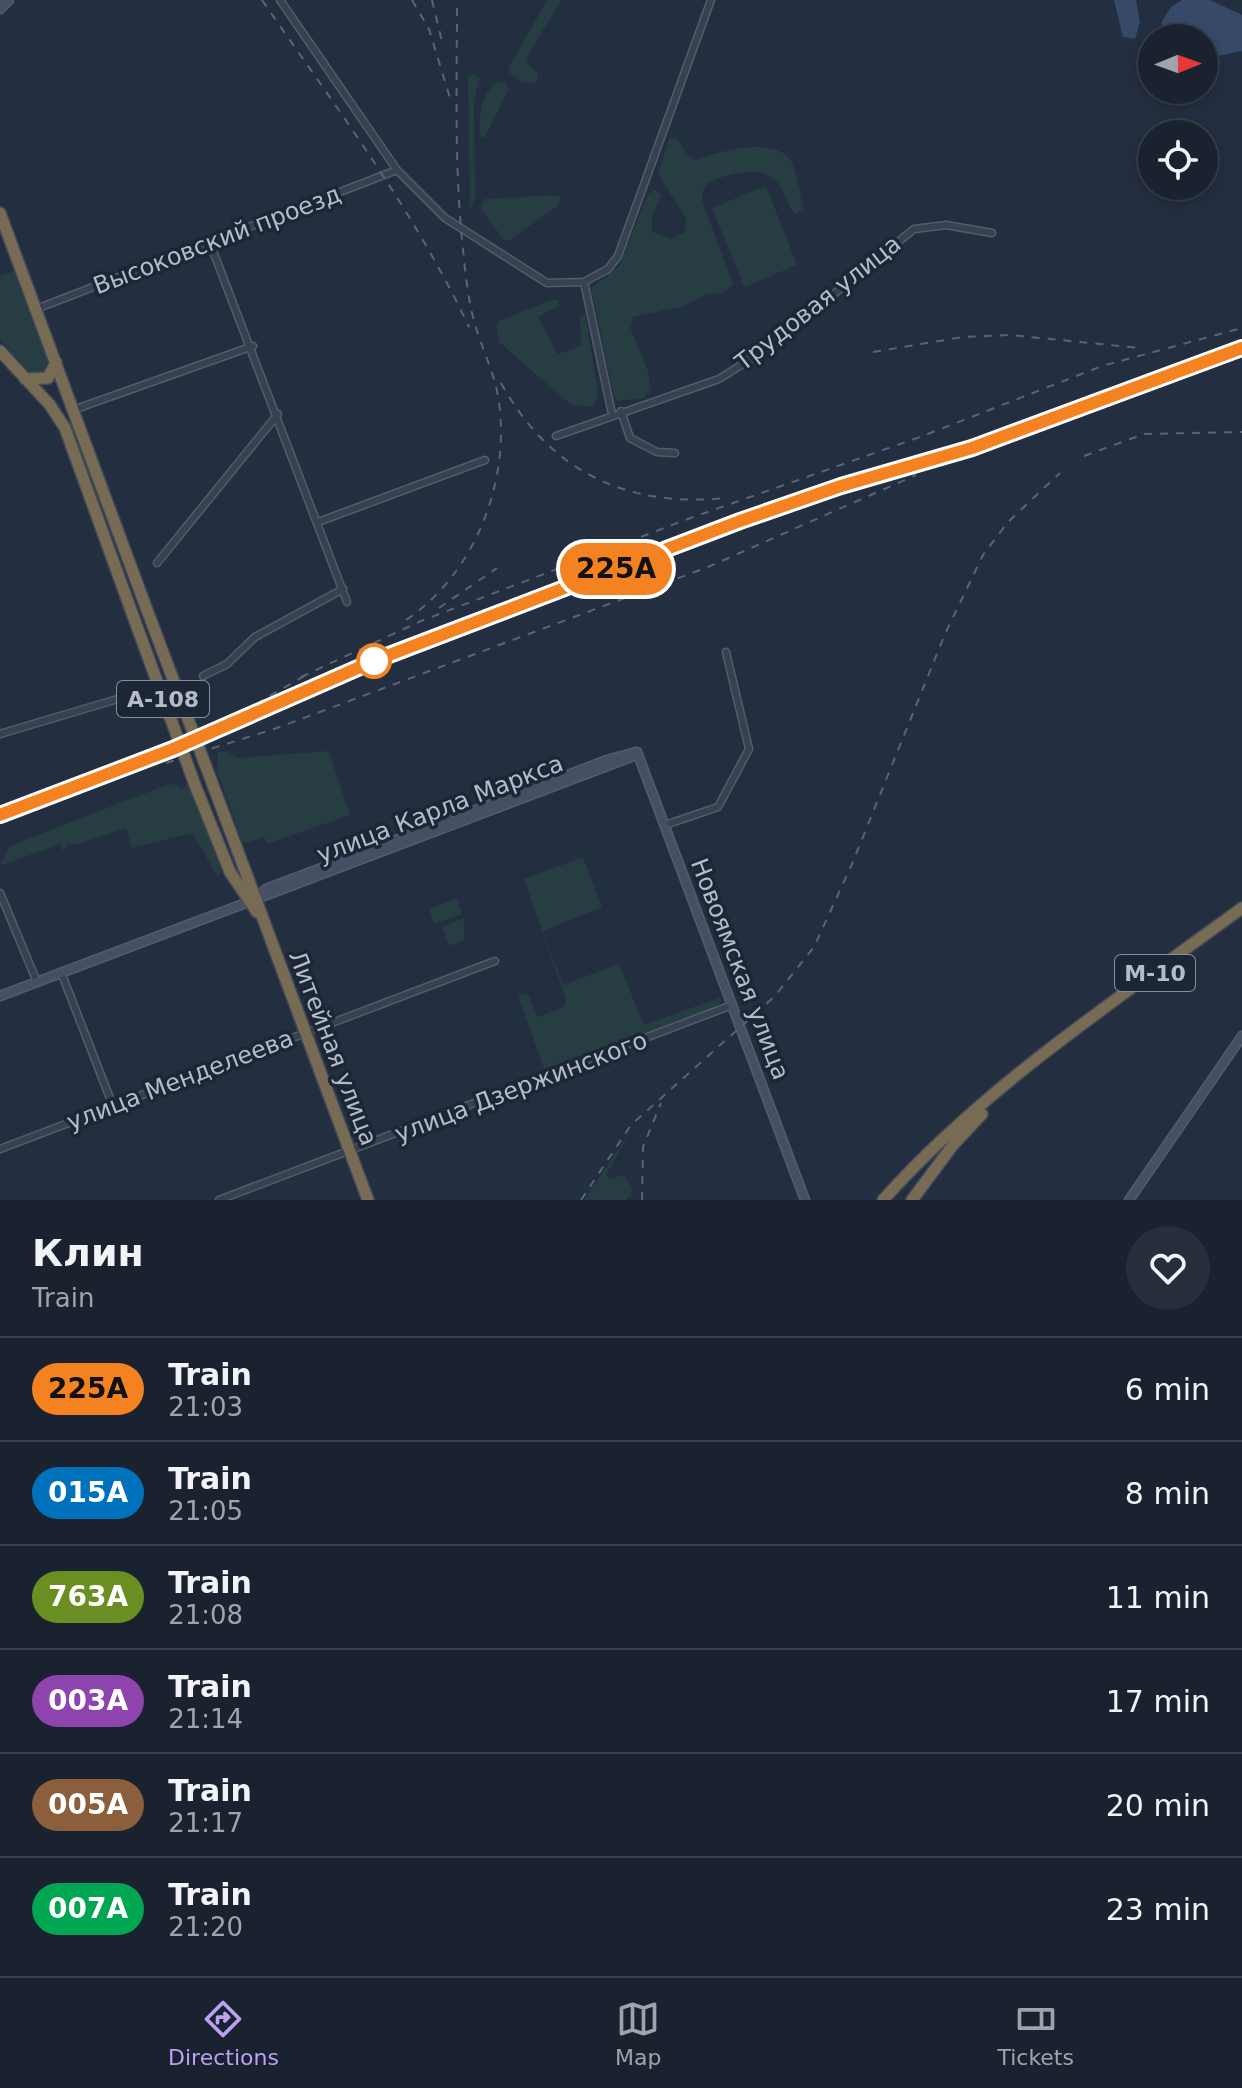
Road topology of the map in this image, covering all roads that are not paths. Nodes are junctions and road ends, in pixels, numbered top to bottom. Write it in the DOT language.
graph roads {
  1 [pos="9,0"];
  2 [pos="280,0"];
  3 [pos="711,0"];
  4 [pos="0,9"];
  5 [pos="397,170"];
  6 [pos="0,213"];
  7 [pos="992,233"];
  8 [pos="210,243"];
  9 [pos="584,282"];
  10 [pos="36,309"];
  11 [pos="253,346"];
  12 [pos="0,351"];
  13 [pos="56,362"];
  14 [pos="24,379"];
  15 [pos="73,410"];
  16 [pos="621,411"];
  17 [pos="278,414"];
  18 [pos="612,414"];
  19 [pos="556,436"];
  20 [pos="675,453"];
  21 [pos="485,460"];
  22 [pos="318,522"];
  23 [pos="157,563"];
  24 [pos="343,589"];
  25 [pos="347,602"];
  26 [pos="726,652"];
  27 [pos="203,676"];
  28 [pos="138,693"];
  29 [pos="0,734"];
  30 [pos="636,752"];
  31 [pos="665,825"];
  32 [pos="232,876"];
  33 [pos="0,893"];
  34 [pos="256,896"];
  35 [pos="228,908"];
  36 [pos="1242,908"];
  37 [pos="1242,917"];
  38 [pos="495,961"];
  39 [pos="61,972"];
  40 [pos="37,982"];
  41 [pos="0,996"];
  42 [pos="732,1005"];
  43 [pos="303,1033"];
  44 [pos="1242,1036"];
  45 [pos="113,1106"];
  46 [pos="0,1149"];
  47 [pos="349,1152"];
  48 [pos="903,1178"];
  49 [pos="915,1196"];
  50 [pos="219,1200"];
  51 [pos="368,1200"];
  52 [pos="805,1200"];
  53 [pos="883,1200"];
  54 [pos="1129,1200"];
  1 -- 4 [label="street"];
  2 -- 5 [label="street"];
  3 -- 9 [label="street"];
  5 -- 8 [label="street, Высоковский проезд"];
  5 -- 9 [label="street"];
  6 -- 10 [label="highway, А-108"];
  7 -- 16 [label="street, Трудовая улица"];
  8 -- 10 [label="street, Высоковский проезд"];
  8 -- 11 [label="street"];
  9 -- 18 [label="street"];
  10 -- 13 [label="highway, А-108"];
  11 -- 15 [label="street"];
  11 -- 17 [label="street"];
  12 -- 14 [label="highway, А-108"];
  13 -- 14 [label="highway"];
  13 -- 15 [label="highway, А-108"];
  14 -- 32 [label="highway, Литейная улица / А-108, bridge"];
  15 -- 34 [label="highway, Литейная улица / А-108, bridge"];
  16 -- 18 [label="street, Трудовая улица"];
  16 -- 20 [label="street"];
  17 -- 22 [label="street"];
  17 -- 23 [label="street"];
  18 -- 19 [label="street, Трудовая улица"];
  21 -- 22 [label="street"];
  22 -- 24 [label="street"];
  24 -- 25 [label="street"];
  24 -- 27 [label="street"];
  26 -- 31 [label="street"];
  28 -- 29 [label="street"];
  30 -- 31 [label="street, Новоямская улица"];
  30 -- 34 [label="street, улица Карла Маркса"];
  31 -- 42 [label="street, Новоямская улица"];
  32 -- 34 [label="highway, Литейная улица / А-108"];
  32 -- 35 [label="street"];
  33 -- 40 [label="street"];
  34 -- 35 [label="street, улица Карла Маркса"];
  34 -- 43 [label="highway, Литейная улица / А-108"];
  35 -- 39 [label="street, улица Карла Маркса"];
  36 -- 48 [label="highway, М-10"];
  37 -- 49 [label="highway, М-10"];
  38 -- 43 [label="street, улица Менделеева"];
  39 -- 40 [label="street, улица Карла Маркса"];
  39 -- 45 [label="street"];
  40 -- 41 [label="street, улица Карла Маркса"];
  42 -- 47 [label="street, улица Дзержинского"];
  42 -- 52 [label="street, Новоямская улица"];
  43 -- 45 [label="street, улица Менделеева"];
  43 -- 47 [label="highway, Литейная улица / А-108"];
  44 -- 54 [label="street"];
  45 -- 46 [label="street, улица Менделеева"];
  47 -- 50 [label="street, улица Дзержинского"];
  47 -- 51 [label="highway, Литейная улица / А-108"];
  48 -- 49 [label="highway"];
  48 -- 53 [label="highway, М-10"];
}
